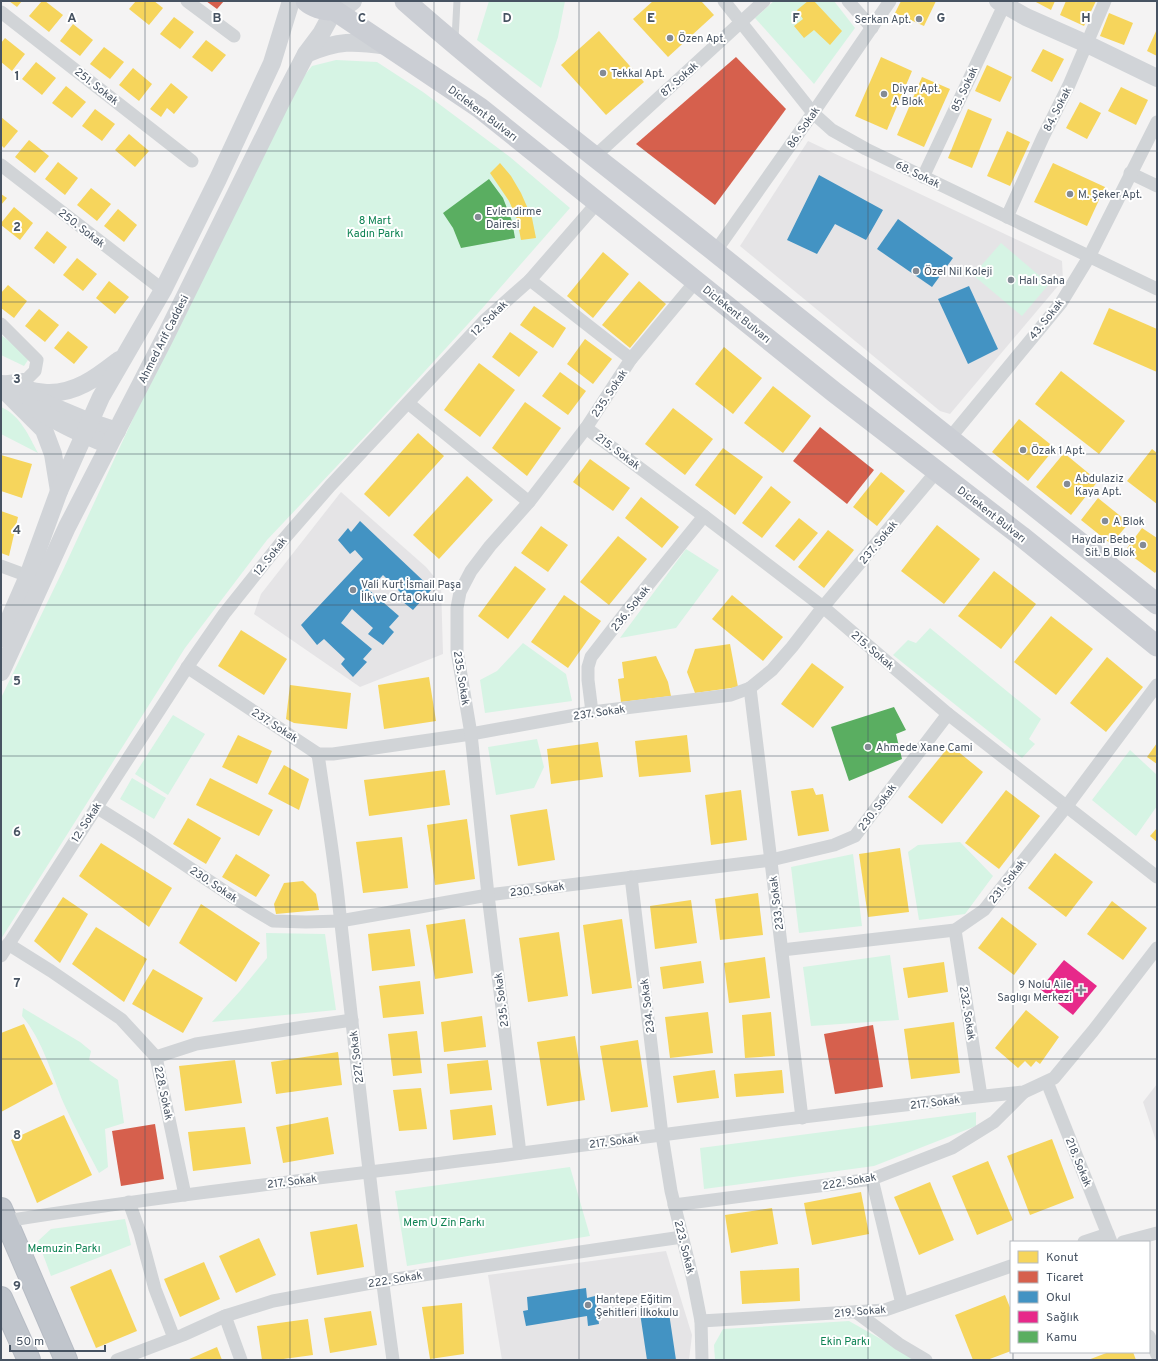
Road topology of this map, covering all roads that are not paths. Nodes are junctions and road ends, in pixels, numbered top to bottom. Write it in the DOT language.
graph roads {
  1 [pos="187,1"];
  2 [pos="285,1"];
  3 [pos="291,1"];
  4 [pos="306,1"];
  5 [pos="353,1"];
  6 [pos="405,1"];
  7 [pos="457,1"];
  8 [pos="724,1"];
  9 [pos="764,1"];
  10 [pos="848,1"];
  11 [pos="890,1"];
  12 [pos="1105,1"];
  13 [pos="1003,2"];
  14 [pos="334,10"];
  15 [pos="1,12"];
  16 [pos="741,22"];
  17 [pos="872,28"];
  18 [pos="281,32"];
  19 [pos="234,36"];
  20 [pos="1087,44"];
  21 [pos="455,45"];
  22 [pos="388,46"];
  23 [pos="306,54"];
  24 [pos="1157,78"];
  25 [pos="813,113"];
  26 [pos="1157,122"];
  27 [pos="594,157"];
  28 [pos="192,161"];
  29 [pos="1,165"];
  30 [pos="1130,173"];
  31 [pos="923,177"];
  32 [pos="1157,186"];
  33 [pos="597,202"];
  34 [pos="1008,217"];
  35 [pos="715,252"];
  36 [pos="1089,257"];
  37 [pos="530,280"];
  38 [pos="696,281"];
  39 [pos="1157,289"];
  40 [pos="163,290"];
  41 [pos="1,324"];
  42 [pos="126,355"];
  43 [pos="631,359"];
  44 [pos="1,385"];
  45 [pos="408,403"];
  46 [pos="586,428"];
  47 [pos="87,429"];
  48 [pos="113,438"];
  49 [pos="949,439"];
  50 [pos="937,471"];
  51 [pos="59,491"];
  52 [pos="529,502"];
  53 [pos="704,516"];
  54 [pos="1,566"];
  55 [pos="35,580"];
  56 [pos="1157,604"];
  57 [pos="823,607"];
  58 [pos="5,643"];
  59 [pos="1157,646"];
  60 [pos="187,667"];
  61 [pos="1,672"];
  62 [pos="1157,685"];
  63 [pos="750,688"];
  64 [pos="592,712"];
  65 [pos="948,714"];
  66 [pos="471,734"];
  67 [pos="318,754"];
  68 [pos="96,807"];
  69 [pos="1066,807"];
  70 [pos="771,860"];
  71 [pos="631,877"];
  72 [pos="1157,877"];
  73 [pos="488,895"];
  74 [pos="340,921"];
  75 [pos="955,930"];
  76 [pos="8,944"];
  77 [pos="1157,948"];
  78 [pos="782,950"];
  79 [pos="1,956"];
  80 [pos="352,1020"];
  81 [pos="156,1057"];
  82 [pos="1047,1082"];
  83 [pos="1024,1092"];
  84 [pos="980,1096"];
  85 [pos="802,1118"];
  86 [pos="662,1135"];
  87 [pos="520,1153"];
  88 [pos="370,1172"];
  89 [pos="872,1179"];
  90 [pos="185,1195"];
  91 [pos="129,1202"];
  92 [pos="674,1205"];
  93 [pos="4,1215"];
  94 [pos="1157,1233"];
  95 [pos="682,1237"];
  96 [pos="1110,1238"];
  97 [pos="1090,1241"];
  98 [pos="1127,1241"];
  99 [pos="1010,1266"];
  100 [pos="382,1281"];
  101 [pos="1,1298"];
  102 [pos="902,1304"];
  103 [pos="856,1312"];
  104 [pos="225,1316"];
  105 [pos="701,1321"];
  106 [pos="174,1338"];
  107 [pos="1150,1338"];
  108 [pos="1157,1355"];
  109 [pos="29,1360"];
  110 [pos="66,1360"];
  111 [pos="117,1360"];
  112 [pos="241,1360"];
  113 [pos="393,1360"];
  114 [pos="702,1360"];
  115 [pos="926,1360"];
  1 -- 19 [label="street"];
  2 -- 18 [label="main road"];
  3 -- 18 [label="main road, Ahmed Arif Caddesi"];
  4 -- 14 [label="main road, Diclekent Bulvarı"];
  5 -- 14 [label="main road"];
  6 -- 21 [label="main road"];
  7 -- 21 [label="lane"];
  8 -- 16 [label="street, 68. Sokak"];
  9 -- 16 [label="street, 87. Sokak"];
  10 -- 17 [label="street"];
  11 -- 17 [label="street, 86. Sokak"];
  12 -- 20 [label="street, 84. Sokak"];
  13 -- 20 [label="main road"];
  13 -- 31 [label="street, 85. Sokak"];
  14 -- 22 [label="main road, Diclekent Bulvarı"];
  14 -- 23 [label="main road, Ahmed Arif Caddesi"];
  15 -- 28 [label="street, 251. Sokak"];
  16 -- 25 [label="street, 68. Sokak"];
  16 -- 27 [label="street, 87. Sokak"];
  17 -- 25 [label="street, 86. Sokak"];
  18 -- 40 [label="main road, Ahmed Arif Caddesi"];
  20 -- 24 [label="main road"];
  20 -- 34 [label="street, 84. Sokak"];
  21 -- 27 [label="main road"];
  22 -- 23 [label="main road"];
  22 -- 33 [label="main road, Diclekent Bulvarı"];
  23 -- 48 [label="main road, Ahmed Arif Caddesi"];
  25 -- 31 [label="street, 68. Sokak"];
  25 -- 35 [label="street, 86. Sokak"];
  26 -- 30 [label="street, 43. Sokak"];
  27 -- 35 [label="main road"];
  29 -- 40 [label="street, 250. Sokak"];
  30 -- 32 [label="street"];
  30 -- 36 [label="street, 43. Sokak"];
  31 -- 34 [label="street, 68. Sokak"];
  33 -- 37 [label="street, 12. Sokak"];
  33 -- 38 [label="main road, Diclekent Bulvarı"];
  34 -- 36 [label="street, 68. Sokak"];
  35 -- 49 [label="main road"];
  36 -- 39 [label="street, 68. Sokak"];
  36 -- 49 [label="street, 43. Sokak"];
  37 -- 43 [label="street"];
  37 -- 45 [label="street, 12. Sokak"];
  38 -- 43 [label="street, 235. Sokak"];
  38 -- 50 [label="main road, Diclekent Bulvarı"];
  40 -- 42 [label="main road, Ahmed Arif Caddesi"];
  41 -- 44 [label="street"];
  42 -- 44 [label="main road"];
  42 -- 47 [label="main road, Ahmed Arif Caddesi"];
  43 -- 46 [label="street, 235. Sokak"];
  44 -- 47 [label="main road"];
  44 -- 51 [label="main road"];
  45 -- 52 [label="street"];
  45 -- 60 [label="street, 12. Sokak"];
  46 -- 52 [label="street, 235. Sokak"];
  46 -- 53 [label="street, 215. Sokak"];
  47 -- 48 [label="main road"];
  47 -- 51 [label="main road, Ahmed Arif Caddesi"];
  48 -- 55 [label="main road, Ahmed Arif Caddesi"];
  49 -- 56 [label="main road"];
  50 -- 57 [label="street, 237. Sokak"];
  50 -- 59 [label="main road, Diclekent Bulvarı"];
  51 -- 55 [label="main road, Ahmed Arif Caddesi"];
  52 -- 66 [label="street, 235. Sokak"];
  53 -- 57 [label="street, 215. Sokak"];
  53 -- 64 [label="street, 236. Sokak"];
  54 -- 55 [label="street"];
  55 -- 58 [label="main road, Ahmed Arif Caddesi"];
  57 -- 63 [label="street, 237. Sokak"];
  57 -- 65 [label="street, 215. Sokak"];
  58 -- 61 [label="main road, Ahmed Arif Caddesi"];
  60 -- 67 [label="street, 237. Sokak"];
  60 -- 68 [label="street, 12. Sokak"];
  62 -- 69 [label="street, 231. Sokak"];
  63 -- 64 [label="street, 237. Sokak"];
  63 -- 70 [label="street, 233. Sokak"];
  64 -- 66 [label="street, 237. Sokak"];
  65 -- 69 [label="street, 215. Sokak"];
  65 -- 70 [label="street, 230. Sokak"];
  66 -- 67 [label="street, 237. Sokak"];
  66 -- 73 [label="street, 235. Sokak"];
  67 -- 74 [label="street, 227. Sokak"];
  68 -- 74 [label="street, 230. Sokak"];
  68 -- 76 [label="street, 12. Sokak"];
  69 -- 72 [label="street, 215. Sokak"];
  69 -- 75 [label="street, 231. Sokak"];
  70 -- 71 [label="street, 230. Sokak"];
  70 -- 78 [label="street, 233. Sokak"];
  71 -- 73 [label="street, 230. Sokak"];
  71 -- 86 [label="street, 234. Sokak"];
  73 -- 74 [label="street, 230. Sokak"];
  73 -- 87 [label="street, 235. Sokak"];
  74 -- 80 [label="street, 227. Sokak"];
  75 -- 78 [label="street, 231. Sokak"];
  75 -- 84 [label="street, 232. Sokak"];
  76 -- 79 [label="street, 12. Sokak"];
  76 -- 81 [label="street, 228. Sokak"];
  77 -- 82 [label="street, 217. Sokak"];
  78 -- 85 [label="street, 233. Sokak"];
  80 -- 81 [label="street"];
  80 -- 88 [label="street, 227. Sokak"];
  81 -- 90 [label="street, 228. Sokak"];
  82 -- 83 [label="street, 217. Sokak"];
  82 -- 96 [label="street, 218. Sokak"];
  83 -- 84 [label="street, 217. Sokak"];
  83 -- 89 [label="street, 222. Sokak"];
  84 -- 85 [label="street, 217. Sokak"];
  85 -- 86 [label="street, 217. Sokak"];
  86 -- 87 [label="street, 217. Sokak"];
  86 -- 92 [label="street, 223. Sokak"];
  87 -- 88 [label="street, 217. Sokak"];
  88 -- 90 [label="street, 217. Sokak"];
  88 -- 100 [label="street, 227. Sokak"];
  89 -- 92 [label="street, 222. Sokak"];
  89 -- 102 [label="street"];
  90 -- 91 [label="street, 217. Sokak"];
  91 -- 93 [label="street, 217. Sokak"];
  91 -- 106 [label="street"];
  92 -- 95 [label="street, 223. Sokak"];
  93 -- 110 [label="highway"];
  94 -- 98 [label="street"];
  95 -- 100 [label="street, 222. Sokak"];
  95 -- 105 [label="street, 223. Sokak"];
  96 -- 97 [label="street"];
  99 -- 102 [label="street, 219. Sokak"];
  100 -- 104 [label="street, 222. Sokak"];
  100 -- 113 [label="street, 227. Sokak"];
  101 -- 109 [label="highway"];
  102 -- 103 [label="street, 219. Sokak"];
  103 -- 105 [label="street, 219. Sokak"];
  103 -- 115 [label="street"];
  104 -- 106 [label="street, 222. Sokak"];
  104 -- 112 [label="street"];
  105 -- 114 [label="street, 223. Sokak"];
  106 -- 111 [label="street, 222. Sokak"];
  107 -- 108 [label="street"];
}
